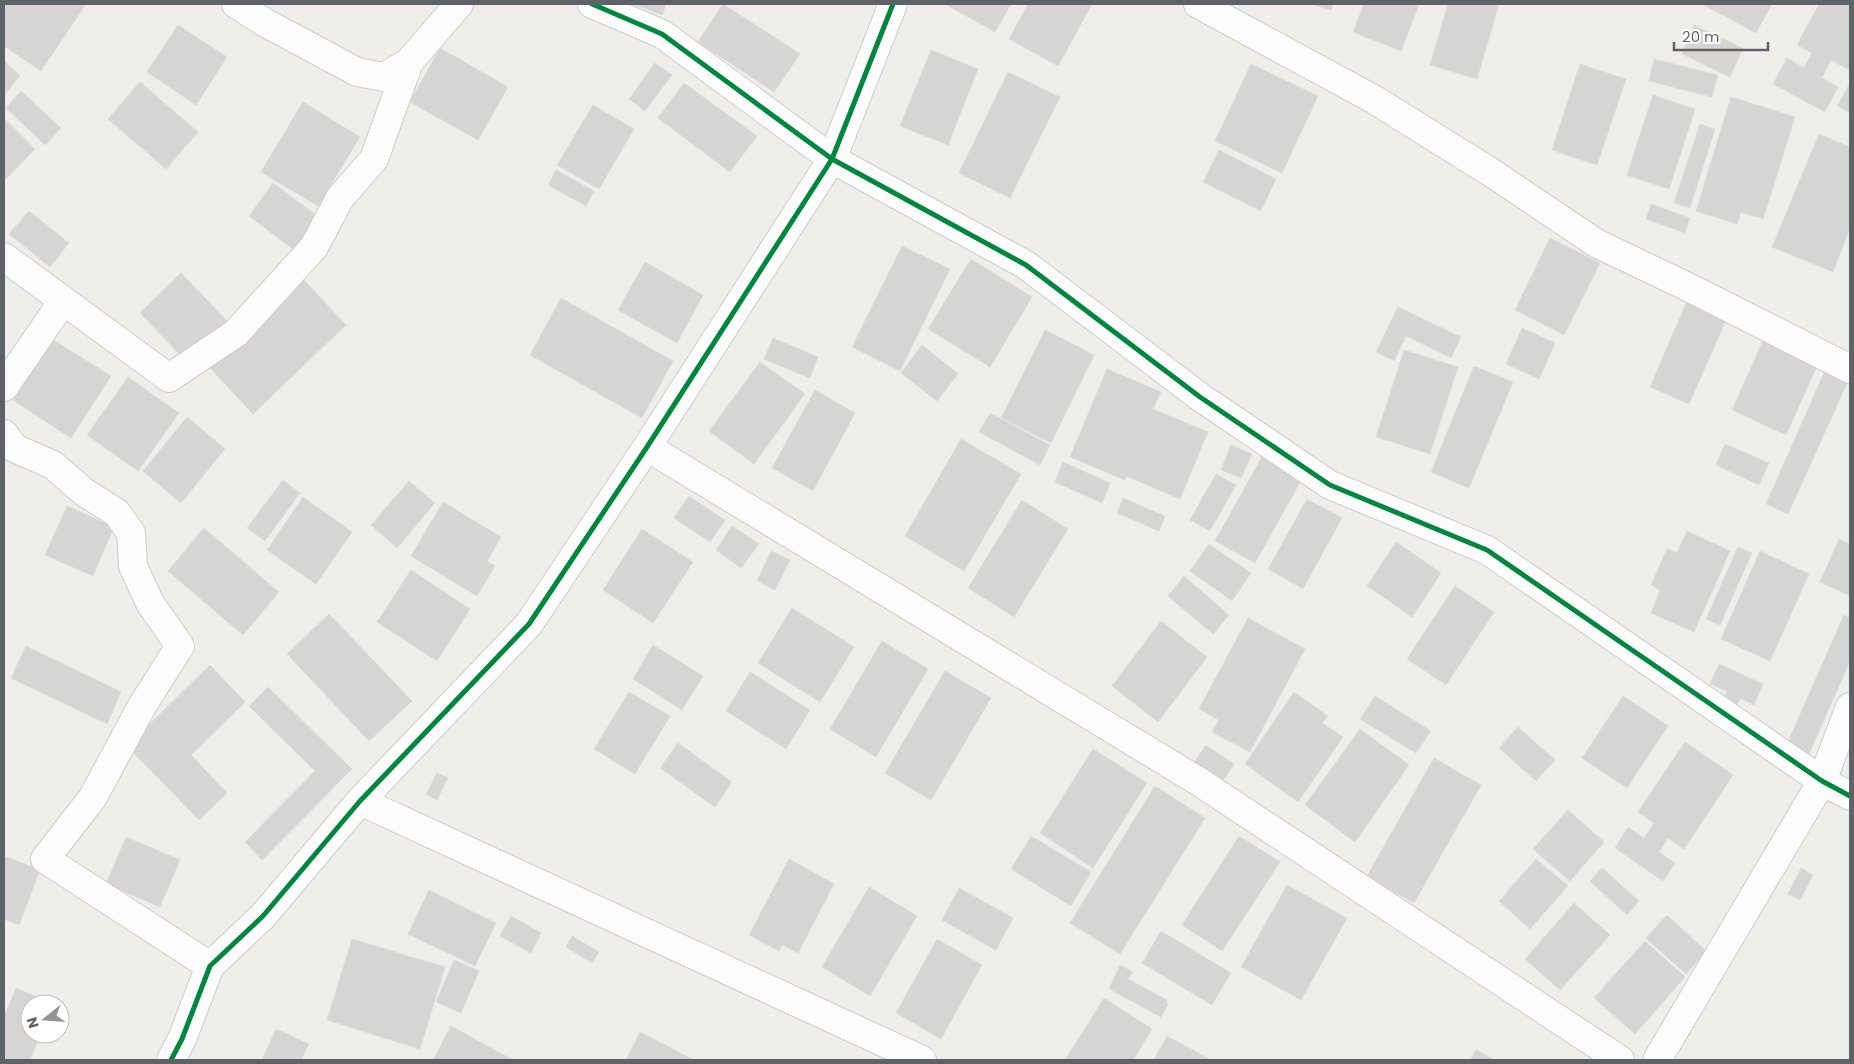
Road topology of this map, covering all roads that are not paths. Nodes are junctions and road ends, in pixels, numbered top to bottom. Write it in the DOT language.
graph roads {
  1 [pos="236,4"];
  2 [pos="459,4"];
  3 [pos="592,4"];
  4 [pos="893,4"];
  5 [pos="1198,4"];
  6 [pos="409,62"];
  7 [pos="832,158"];
  8 [pos="4,257"];
  9 [pos="63,301"];
  10 [pos="1850,369"];
  11 [pos="4,387"];
  12 [pos="4,434"];
  13 [pos="647,448"];
  14 [pos="1850,707"];
  15 [pos="1822,781"];
  16 [pos="1850,796"];
  17 [pos="360,801"];
  18 [pos="210,966"];
  19 [pos="171,1060"];
  20 [pos="922,1060"];
  21 [pos="1620,1060"];
  22 [pos="1656,1060"];
  1 -- 6 [label="street"];
  2 -- 6 [label="street"];
  3 -- 7 [label="street"];
  4 -- 7 [label="street"];
  5 -- 10 [label="street"];
  6 -- 9 [label="street"];
  7 -- 13 [label="street"];
  7 -- 15 [label="street"];
  8 -- 9 [label="street"];
  9 -- 11 [label="street"];
  12 -- 18 [label="street"];
  13 -- 17 [label="street"];
  13 -- 21 [label="street"];
  14 -- 15 [label="street"];
  15 -- 16 [label="street"];
  15 -- 22 [label="street"];
  17 -- 18 [label="street"];
  17 -- 20 [label="street"];
  18 -- 19 [label="street"];
}
